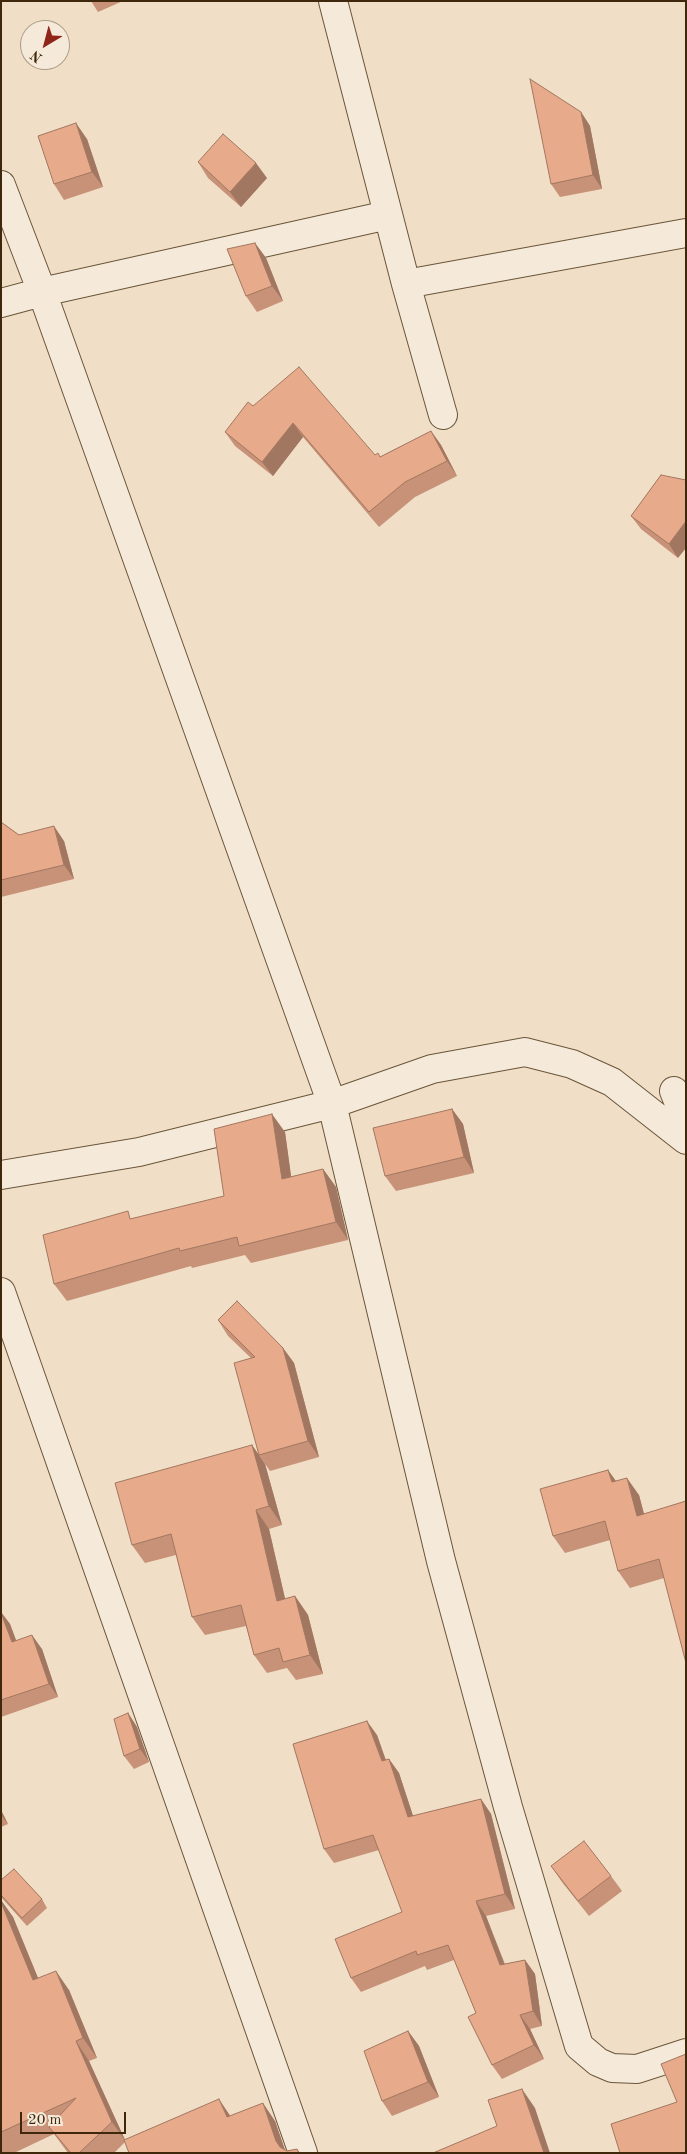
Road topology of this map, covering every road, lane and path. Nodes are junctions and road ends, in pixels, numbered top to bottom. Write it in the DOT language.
graph roads {
  1 [pos="333,1"];
  2 [pos="1,185"];
  3 [pos="388,215"];
  4 [pos="686,233"];
  5 [pos="406,284"];
  6 [pos="42,292"];
  7 [pos="1,303"];
  8 [pos="443,415"];
  9 [pos="674,1091"];
  10 [pos="332,1104"];
  11 [pos="686,1121"];
  12 [pos="686,1140"];
  13 [pos="1,1175"];
  14 [pos="1,1292"];
  15 [pos="686,2053"];
  16 [pos="302,2153"];
  1 -- 3 [label="street"];
  2 -- 6 [label="street"];
  3 -- 5 [label="street"];
  3 -- 6 [label="street"];
  4 -- 5 [label="street"];
  5 -- 8 [label="street"];
  6 -- 7 [label="street"];
  6 -- 10 [label="street"];
  9 -- 11 [label="street"];
  10 -- 12 [label="street"];
  10 -- 13 [label="street"];
  10 -- 15 [label="street"];
  14 -- 16 [label="street"];
}
